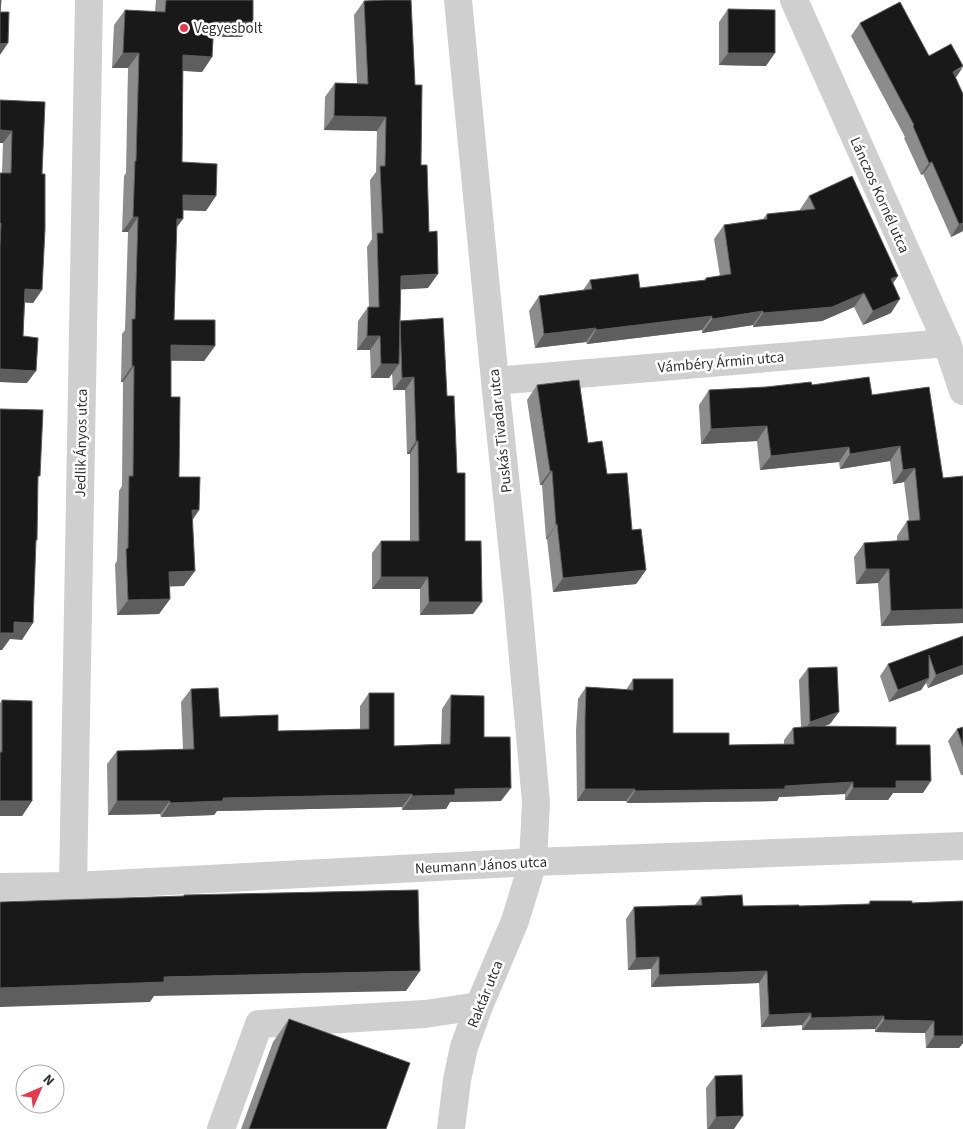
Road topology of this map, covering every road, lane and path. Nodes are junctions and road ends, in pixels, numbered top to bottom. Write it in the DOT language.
graph roads {
  1 [pos="89,0"];
  2 [pos="458,0"];
  3 [pos="794,0"];
  4 [pos="946,343"];
  5 [pos="495,382"];
  6 [pos="963,391"];
  7 [pos="963,846"];
  8 [pos="533,862"];
  9 [pos="73,886"];
  10 [pos="0,888"];
  11 [pos="479,1006"];
  12 [pos="221,1129"];
  13 [pos="451,1129"];
  1 -- 9 [label="street, Jedlik Ányos utca"];
  2 -- 5 [label="street, Puskás Tivadar utca"];
  3 -- 4 [label="street, Lánczos Kornél utca"];
  4 -- 5 [label="street, Vámbéry Ármin utca"];
  4 -- 6 [label="street, Lánczos Kornél utca"];
  5 -- 8 [label="street, Puskás Tivadar utca"];
  7 -- 8 [label="street, Neumann János utca"];
  8 -- 9 [label="street, Neumann János utca"];
  8 -- 11 [label="street, Raktár utca"];
  9 -- 10 [label="street, Neumann János utca"];
  11 -- 12 [label="street"];
  11 -- 13 [label="street, Raktár utca"];
}
